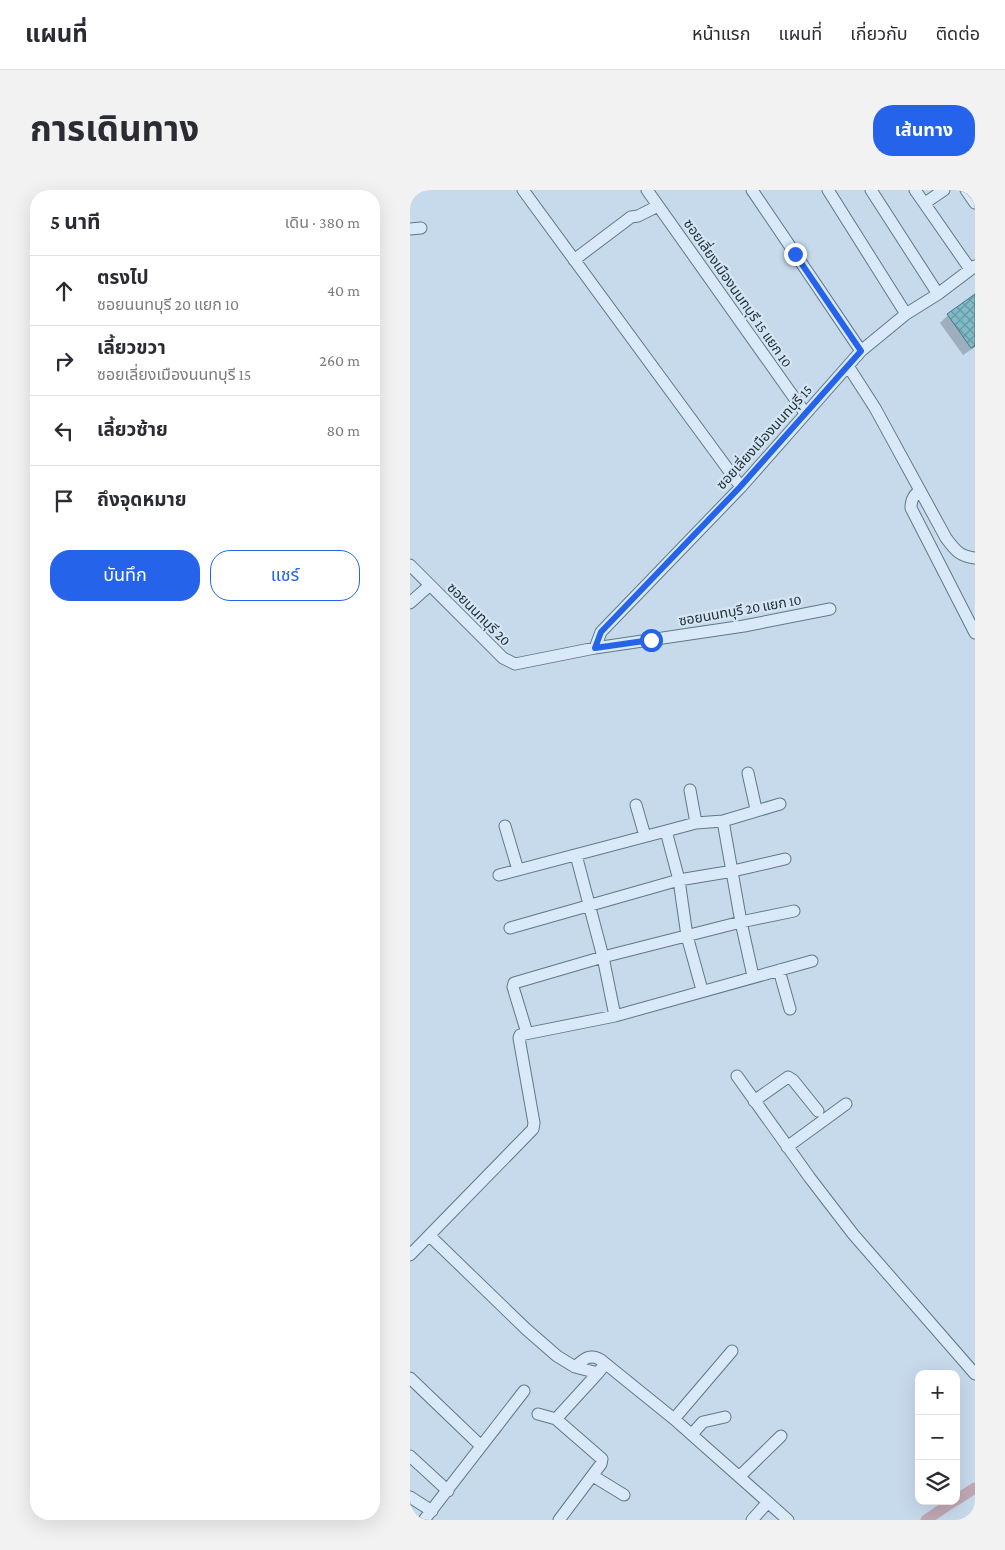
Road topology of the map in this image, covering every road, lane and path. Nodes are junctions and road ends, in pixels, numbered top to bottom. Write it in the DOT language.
graph roads {
  1 [pos="523,190"];
  2 [pos="647,190"];
  3 [pos="752,190"];
  4 [pos="828,190"];
  5 [pos="871,190"];
  6 [pos="915,190"];
  7 [pos="944,190"];
  8 [pos="966,190"];
  9 [pos="925,203"];
  10 [pos="975,203"];
  11 [pos="658,206"];
  12 [pos="574,260"];
  13 [pos="972,267"];
  14 [pos="938,294"];
  15 [pos="906,314"];
  16 [pos="861,351"];
  17 [pos="848,366"];
  18 [pos="805,413"];
  19 [pos="740,487"];
  20 [pos="920,491"];
  21 [pos="975,558"];
  22 [pos="410,566"];
  23 [pos="430,585"];
  24 [pos="410,603"];
  25 [pos="830,609"];
  26 [pos="975,633"];
  27 [pos="595,648"];
  28 [pos="748,773"];
  29 [pos="690,790"];
  30 [pos="636,804"];
  31 [pos="780,804"];
  32 [pos="756,809"];
  33 [pos="723,821"];
  34 [pos="696,823"];
  35 [pos="505,826"];
  36 [pos="666,831"];
  37 [pos="645,836"];
  38 [pos="576,856"];
  39 [pos="785,859"];
  40 [pos="518,870"];
  41 [pos="733,871"];
  42 [pos="499,875"];
  43 [pos="678,880"];
  44 [pos="588,905"];
  45 [pos="794,911"];
  46 [pos="741,922"];
  47 [pos="510,928"];
  48 [pos="687,936"];
  49 [pos="603,957"];
  50 [pos="812,961"];
  51 [pos="779,970"];
  52 [pos="753,976"];
  53 [pos="702,990"];
  54 [pos="790,1009"];
  55 [pos="615,1016"];
  56 [pos="527,1033"];
  57 [pos="737,1076"];
  58 [pos="754,1101"];
  59 [pos="846,1104"];
  60 [pos="818,1111"];
  61 [pos="788,1147"];
  62 [pos="432,1233"];
  63 [pos="410,1255"];
  64 [pos="732,1351"];
  65 [pos="601,1369"];
  66 [pos="975,1374"];
  67 [pos="410,1378"];
  68 [pos="524,1390"];
  69 [pos="538,1414"];
  70 [pos="725,1417"];
  71 [pos="674,1418"];
  72 [pos="556,1419"];
  73 [pos="692,1434"];
  74 [pos="781,1436"];
  75 [pos="481,1446"];
  76 [pos="410,1456"];
  77 [pos="593,1476"];
  78 [pos="740,1476"];
  79 [pos="448,1491"];
  80 [pos="624,1494"];
  81 [pos="410,1497"];
  82 [pos="768,1502"];
  83 [pos="428,1515"];
  84 [pos="559,1520"];
  85 [pos="752,1520"];
  86 [pos="788,1520"];
  1 -- 12 [label="street"];
  2 -- 11 [label="street, ซอยเลี่ยงเมืองนนทบุรี 15 แยก 10"];
  3 -- 16 [label="street"];
  4 -- 15 [label="street"];
  5 -- 14 [label="street"];
  6 -- 9 [label="street"];
  7 -- 9 [label="street"];
  8 -- 10 [label="street"];
  9 -- 13 [label="street"];
  11 -- 12 [label="street"];
  11 -- 18 [label="street, ซอยเลี่ยงเมืองนนทบุรี 15 แยก 10"];
  12 -- 19 [label="street"];
  13 -- 14 [label="street, ซอยเลี่ยงเมืองนนทบุรี 15"];
  14 -- 15 [label="street, ซอยเลี่ยงเมืองนนทบุรี 15"];
  15 -- 16 [label="street, ซอยเลี่ยงเมืองนนทบุรี 15"];
  16 -- 17 [label="street, ซอยเลี่ยงเมืองนนทบุรี 15"];
  17 -- 18 [label="street, ซอยเลี่ยงเมืองนนทบุรี 15"];
  17 -- 20 [label="street"];
  18 -- 19 [label="street, ซอยเลี่ยงเมืองนนทบุรี 15"];
  19 -- 27 [label="street, ซอยเลี่ยงเมืองนนทบุรี 15"];
  20 -- 21 [label="street"];
  20 -- 26 [label="street"];
  22 -- 23 [label="street, ซอยนนทบุรี 20"];
  23 -- 24 [label="street"];
  23 -- 27 [label="street, ซอยนนทบุรี 20"];
  25 -- 27 [label="street, ซอยนนทบุรี 20 แยก 10"];
  28 -- 32 [label="street"];
  29 -- 34 [label="street"];
  30 -- 37 [label="street"];
  31 -- 32 [label="street"];
  32 -- 33 [label="street"];
  33 -- 34 [label="street"];
  33 -- 41 [label="street"];
  34 -- 36 [label="street"];
  35 -- 40 [label="street"];
  36 -- 37 [label="street"];
  36 -- 43 [label="street"];
  37 -- 38 [label="street"];
  38 -- 40 [label="street"];
  38 -- 44 [label="street"];
  39 -- 41 [label="street"];
  40 -- 42 [label="street"];
  41 -- 43 [label="street"];
  41 -- 46 [label="street"];
  43 -- 44 [label="street"];
  43 -- 48 [label="street"];
  44 -- 47 [label="street"];
  44 -- 49 [label="street"];
  45 -- 46 [label="street"];
  46 -- 48 [label="street"];
  46 -- 52 [label="street"];
  48 -- 49 [label="street"];
  48 -- 53 [label="street"];
  49 -- 55 [label="street"];
  49 -- 56 [label="street"];
  50 -- 51 [label="street"];
  51 -- 52 [label="street"];
  51 -- 54 [label="street"];
  52 -- 53 [label="street"];
  53 -- 55 [label="street"];
  55 -- 56 [label="street"];
  56 -- 62 [label="street"];
  57 -- 58 [label="street"];
  58 -- 60 [label="street"];
  58 -- 61 [label="street"];
  59 -- 61 [label="street"];
  61 -- 66 [label="street"];
  62 -- 63 [label="street"];
  62 -- 65 [label="street"];
  64 -- 71 [label="street"];
  65 -- 71 [label="street"];
  65 -- 72 [label="street"];
  67 -- 75 [label="street"];
  68 -- 75 [label="street"];
  69 -- 72 [label="street"];
  70 -- 73 [label="street"];
  71 -- 73 [label="street"];
  72 -- 77 [label="street"];
  73 -- 78 [label="street"];
  74 -- 78 [label="street"];
  75 -- 79 [label="street"];
  76 -- 79 [label="street"];
  77 -- 80 [label="street"];
  77 -- 84 [label="street"];
  78 -- 82 [label="street"];
  79 -- 83 [label="street"];
  81 -- 83 [label="street"];
  82 -- 85 [label="street"];
  82 -- 86 [label="street"];
}
